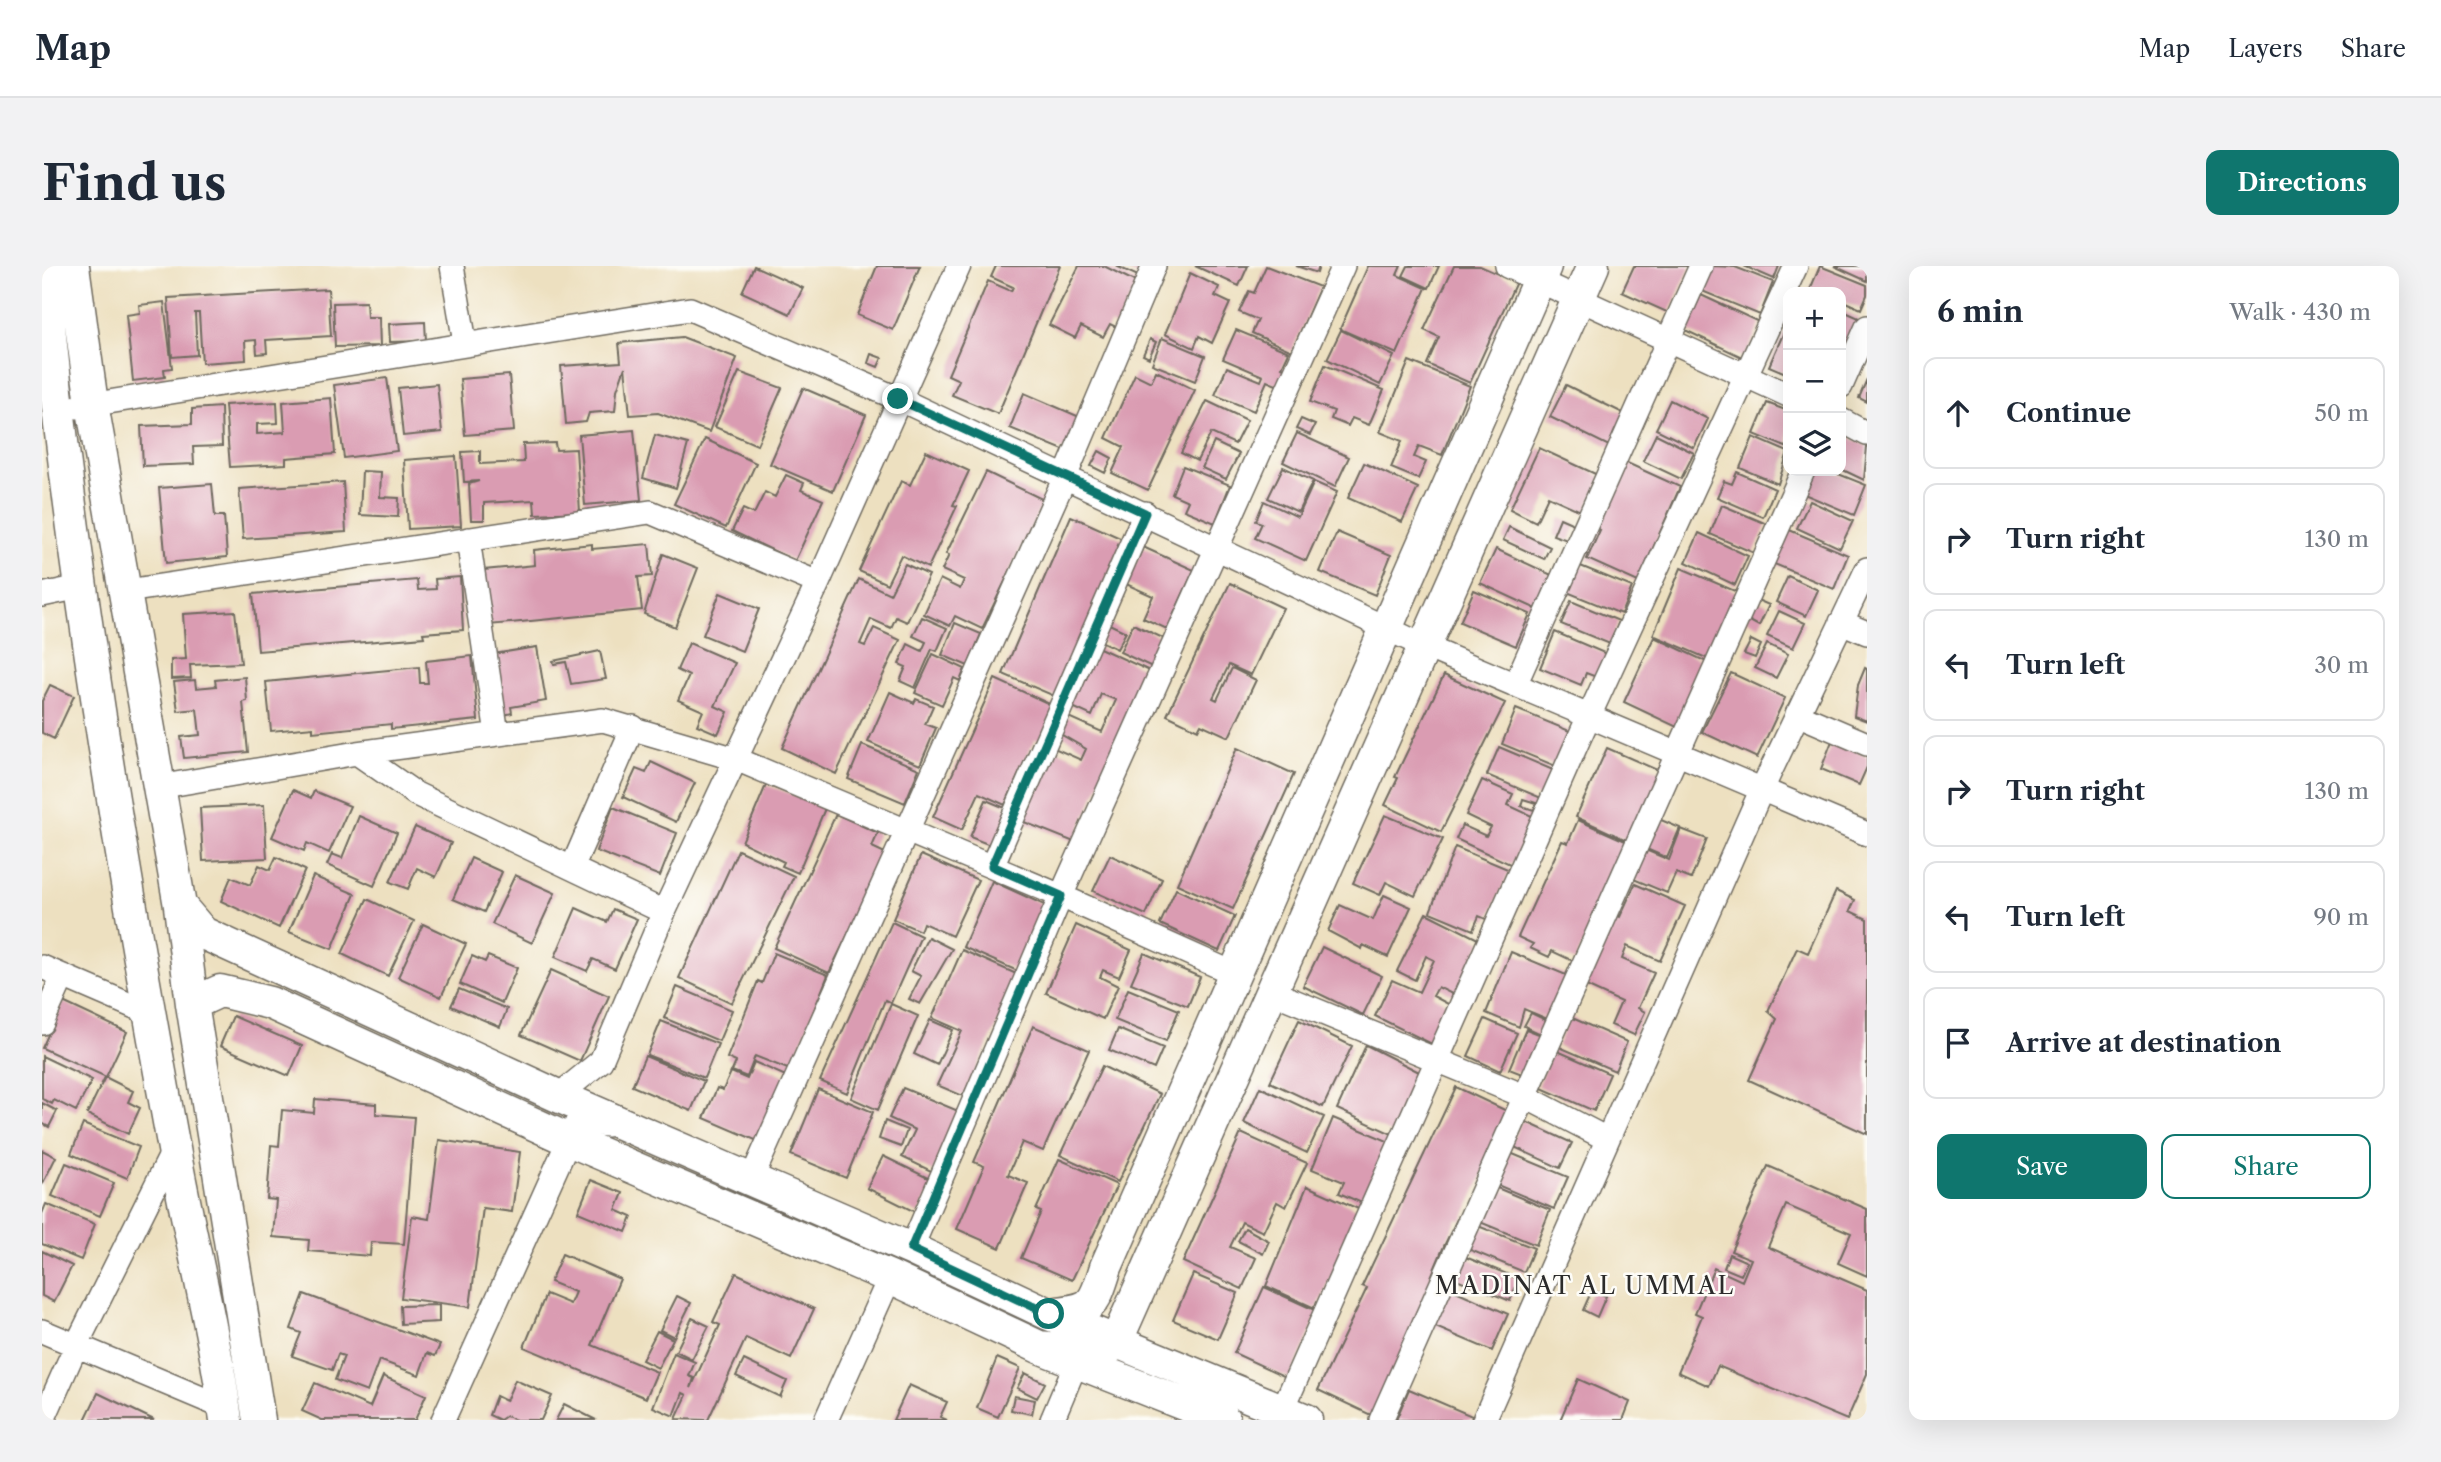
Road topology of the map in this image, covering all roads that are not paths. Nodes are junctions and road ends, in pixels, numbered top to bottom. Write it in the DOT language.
graph roads {
  1 [pos="43,266"];
  2 [pos="73,266"];
  3 [pos="452,266"];
  4 [pos="959,266"];
  5 [pos="1154,266"];
  6 [pos="1343,266"];
  7 [pos="1507,266"];
  8 [pos="1593,266"];
  9 [pos="1701,266"];
  10 [pos="1796,266"];
  11 [pos="1541,273"];
  12 [pos="1578,298"];
  13 [pos="1867,327"];
  14 [pos="1668,339"];
  15 [pos="465,343"];
  16 [pos="1846,375"];
  17 [pos="1747,376"];
  18 [pos="1783,393"];
  19 [pos="898,399"];
  20 [pos="92,404"];
  21 [pos="57,412"];
  22 [pos="1846,424"];
  23 [pos="1867,434"];
  24 [pos="1801,476"];
  25 [pos="1065,477"];
  26 [pos="1145,513"];
  27 [pos="468,539"];
  28 [pos="1218,547"];
  29 [pos="1867,569"];
  30 [pos="818,583"];
  31 [pos="80,587"];
  32 [pos="127,591"];
  33 [pos="42,595"];
  34 [pos="1841,622"];
  35 [pos="1384,628"];
  36 [pos="1867,633"];
  37 [pos="1426,647"];
  38 [pos="1515,685"];
  39 [pos="1797,714"];
  40 [pos="1589,716"];
  41 [pos="633,727"];
  42 [pos="497,734"];
  43 [pos="1867,744"];
  44 [pos="357,753"];
  45 [pos="1678,753"];
  46 [pos="736,759"];
  47 [pos="158,787"];
  48 [pos="1761,791"];
  49 [pos="908,830"];
  50 [pos="1867,834"];
  51 [pos="992,866"];
  52 [pos="572,868"];
  53 [pos="1278,874"];
  54 [pos="1061,896"];
  55 [pos="180,906"];
  56 [pos="664,912"];
  57 [pos="253,955"];
  58 [pos="52,972"];
  59 [pos="1233,973"];
  60 [pos="1272,992"];
  61 [pos="247,998"];
  62 [pos="192,1004"];
  63 [pos="151,1014"];
  64 [pos="42,1023"];
  65 [pos="1437,1063"];
  66 [pos="558,1096"];
  67 [pos="1524,1096"];
  68 [pos="633,1128"];
  69 [pos="1605,1139"];
  70 [pos="569,1140"];
  71 [pos="174,1149"];
  72 [pos="751,1180"];
  73 [pos="911,1249"];
  74 [pos="1106,1268"];
  75 [pos="890,1276"];
  76 [pos="1143,1282"];
  77 [pos="1049,1314"];
  78 [pos="42,1331"];
  79 [pos="1116,1342"];
  80 [pos="76,1346"];
  81 [pos="1039,1347"];
  82 [pos="1077,1361"];
  83 [pos="226,1414"];
  84 [pos="1288,1417"];
  85 [pos="43,1420"];
  86 [pos="259,1420"];
  87 [pos="443,1420"];
  88 [pos="826,1420"];
  89 [pos="1052,1420"];
  90 [pos="1224,1420"];
  91 [pos="1381,1420"];
  92 [pos="1484,1420"];
  1 -- 21 [label="street"];
  2 -- 20 [label="street"];
  3 -- 15 [label="street"];
  4 -- 19 [label="street"];
  5 -- 25 [label="street"];
  6 -- 28 [label="street"];
  7 -- 11 [label="street"];
  8 -- 12 [label="street"];
  9 -- 14 [label="street"];
  10 -- 17 [label="street"];
  11 -- 12 [label="street"];
  11 -- 35 [label="street"];
  12 -- 14 [label="street"];
  12 -- 37 [label="street"];
  13 -- 16 [label="street"];
  14 -- 17 [label="street"];
  14 -- 38 [label="street"];
  15 -- 19 [label="street"];
  15 -- 20 [label="street"];
  17 -- 18 [label="street"];
  17 -- 40 [label="street"];
  19 -- 25 [label="street"];
  19 -- 30 [label="street"];
  20 -- 21 [label="street"];
  20 -- 32 [label="street"];
  21 -- 31 [label="street"];
  22 -- 23 [label="street"];
  24 -- 45 [label="street"];
  25 -- 26 [label="street"];
  25 -- 49 [label="street"];
  26 -- 28 [label="street"];
  26 -- 51 [label="street"];
  27 -- 30 [label="street"];
  27 -- 32 [label="street"];
  27 -- 42 [label="street"];
  28 -- 35 [label="street"];
  28 -- 54 [label="street"];
  29 -- 34 [label="street"];
  30 -- 46 [label="street"];
  31 -- 33 [label="street"];
  31 -- 63 [label="street"];
  32 -- 47 [label="street"];
  34 -- 36 [label="street"];
  34 -- 39 [label="street"];
  35 -- 37 [label="street"];
  35 -- 53 [label="street"];
  37 -- 38 [label="street"];
  37 -- 60 [label="street"];
  38 -- 40 [label="street"];
  39 -- 43 [label="street"];
  39 -- 48 [label="street"];
  40 -- 45 [label="street"];
  40 -- 65 [label="street"];
  41 -- 42 [label="street"];
  41 -- 46 [label="street"];
  41 -- 52 [label="street"];
  42 -- 44 [label="street"];
  44 -- 47 [label="street"];
  44 -- 52 [label="street"];
  45 -- 48 [label="street"];
  45 -- 67 [label="street"];
  46 -- 49 [label="street"];
  46 -- 56 [label="street"];
  47 -- 55 [label="street"];
  48 -- 50 [label="street"];
  48 -- 69 [label="street"];
  49 -- 51 [label="street"];
  49 -- 72 [label="street"];
  51 -- 54 [label="street"];
  52 -- 56 [label="street"];
  53 -- 59 [label="street"];
  53 -- 60 [label="street"];
  54 -- 59 [label="street"];
  54 -- 73 [label="street"];
  55 -- 57 [label="street"];
  55 -- 62 [label="street"];
  56 -- 66 [label="street"];
  57 -- 61 [label="street"];
  57 -- 66 [label="street"];
  58 -- 63 [label="street"];
  58 -- 64 [label="street"];
  59 -- 74 [label="street"];
  60 -- 65 [label="street"];
  60 -- 76 [label="street"];
  61 -- 62 [label="street"];
  61 -- 70 [label="street"];
  62 -- 86 [label="street"];
  63 -- 71 [label="street"];
  65 -- 67 [label="street"];
  65 -- 84 [label="street"];
  66 -- 68 [label="street"];
  67 -- 69 [label="street"];
  67 -- 91 [label="street"];
  68 -- 70 [label="street"];
  68 -- 72 [label="street"];
  69 -- 92 [label="street"];
  70 -- 75 [label="street"];
  70 -- 87 [label="street"];
  71 -- 80 [label="street"];
  71 -- 83 [label="street"];
  72 -- 73 [label="street"];
  73 -- 77 [label="street"];
  74 -- 76 [label="street"];
  74 -- 77 [label="street"];
  75 -- 81 [label="street"];
  75 -- 88 [label="street"];
  76 -- 79 [label="street"];
  77 -- 79 [label="street"];
  78 -- 80 [label="street"];
  79 -- 81 [label="street"];
  79 -- 84 [label="street"];
  80 -- 83 [label="street"];
  80 -- 85 [label="street"];
  81 -- 82 [label="street"];
  82 -- 89 [label="street"];
  82 -- 90 [label="street"];
}
